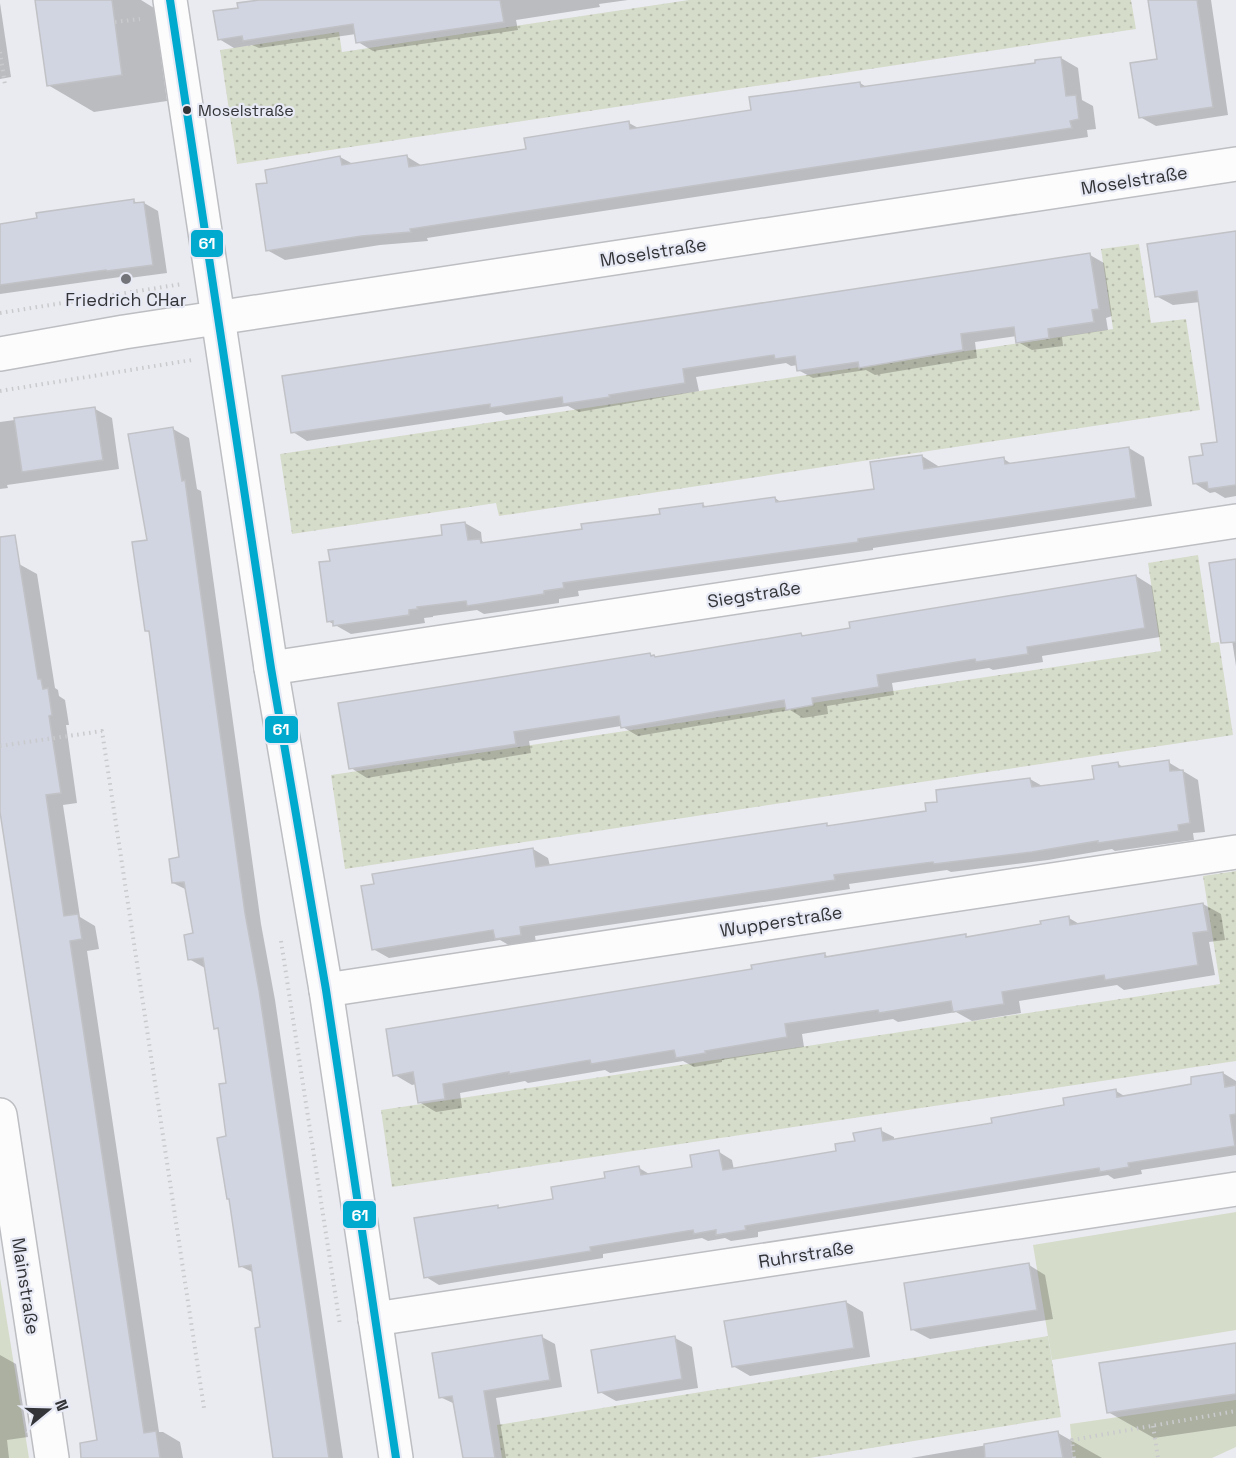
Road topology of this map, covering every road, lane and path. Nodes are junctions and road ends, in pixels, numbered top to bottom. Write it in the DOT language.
graph roads {
  1 [pos="170,0"];
  2 [pos="140,18"];
  3 [pos="115,22"];
  4 [pos="0,52"];
  5 [pos="5,85"];
  6 [pos="1236,164"];
  7 [pos="182,284"];
  8 [pos="0,313"];
  9 [pos="219,318"];
  10 [pos="0,354"];
  11 [pos="193,360"];
  12 [pos="0,391"];
  13 [pos="1236,521"];
  14 [pos="271,668"];
  15 [pos="0,746"];
  16 [pos="1236,852"];
  17 [pos="326,990"];
  18 [pos="0,1115"];
  19 [pos="3,1161"];
  20 [pos="1236,1189"];
  21 [pos="375,1319"];
  22 [pos="204,1408"];
  23 [pos="1236,1412"];
  24 [pos="1153,1426"];
  25 [pos="52,1458"];
  26 [pos="396,1458"];
  27 [pos="1074,1458"];
  28 [pos="1158,1458"];
  1 -- 9 [label="street"];
  2 -- 3 [label="path"];
  4 -- 5 [label="path"];
  6 -- 9 [label="street, Moselstraße"];
  7 -- 8 [label="path"];
  9 -- 10 [label="street, Moselstraße"];
  9 -- 14 [label="street"];
  11 -- 12 [label="path"];
  13 -- 14 [label="street, Siegstraße"];
  14 -- 17 [label="street"];
  15 -- 22 [label="path"];
  16 -- 17 [label="street, Wupperstraße"];
  17 -- 21 [label="street"];
  18 -- 19 [label="street, Mainstraße"];
  19 -- 25 [label="street, Mainstraße"];
  20 -- 21 [label="street, Ruhrstraße"];
  21 -- 26 [label="street"];
  23 -- 24 [label="path"];
  24 -- 27 [label="path"];
  24 -- 28 [label="path"];
}
